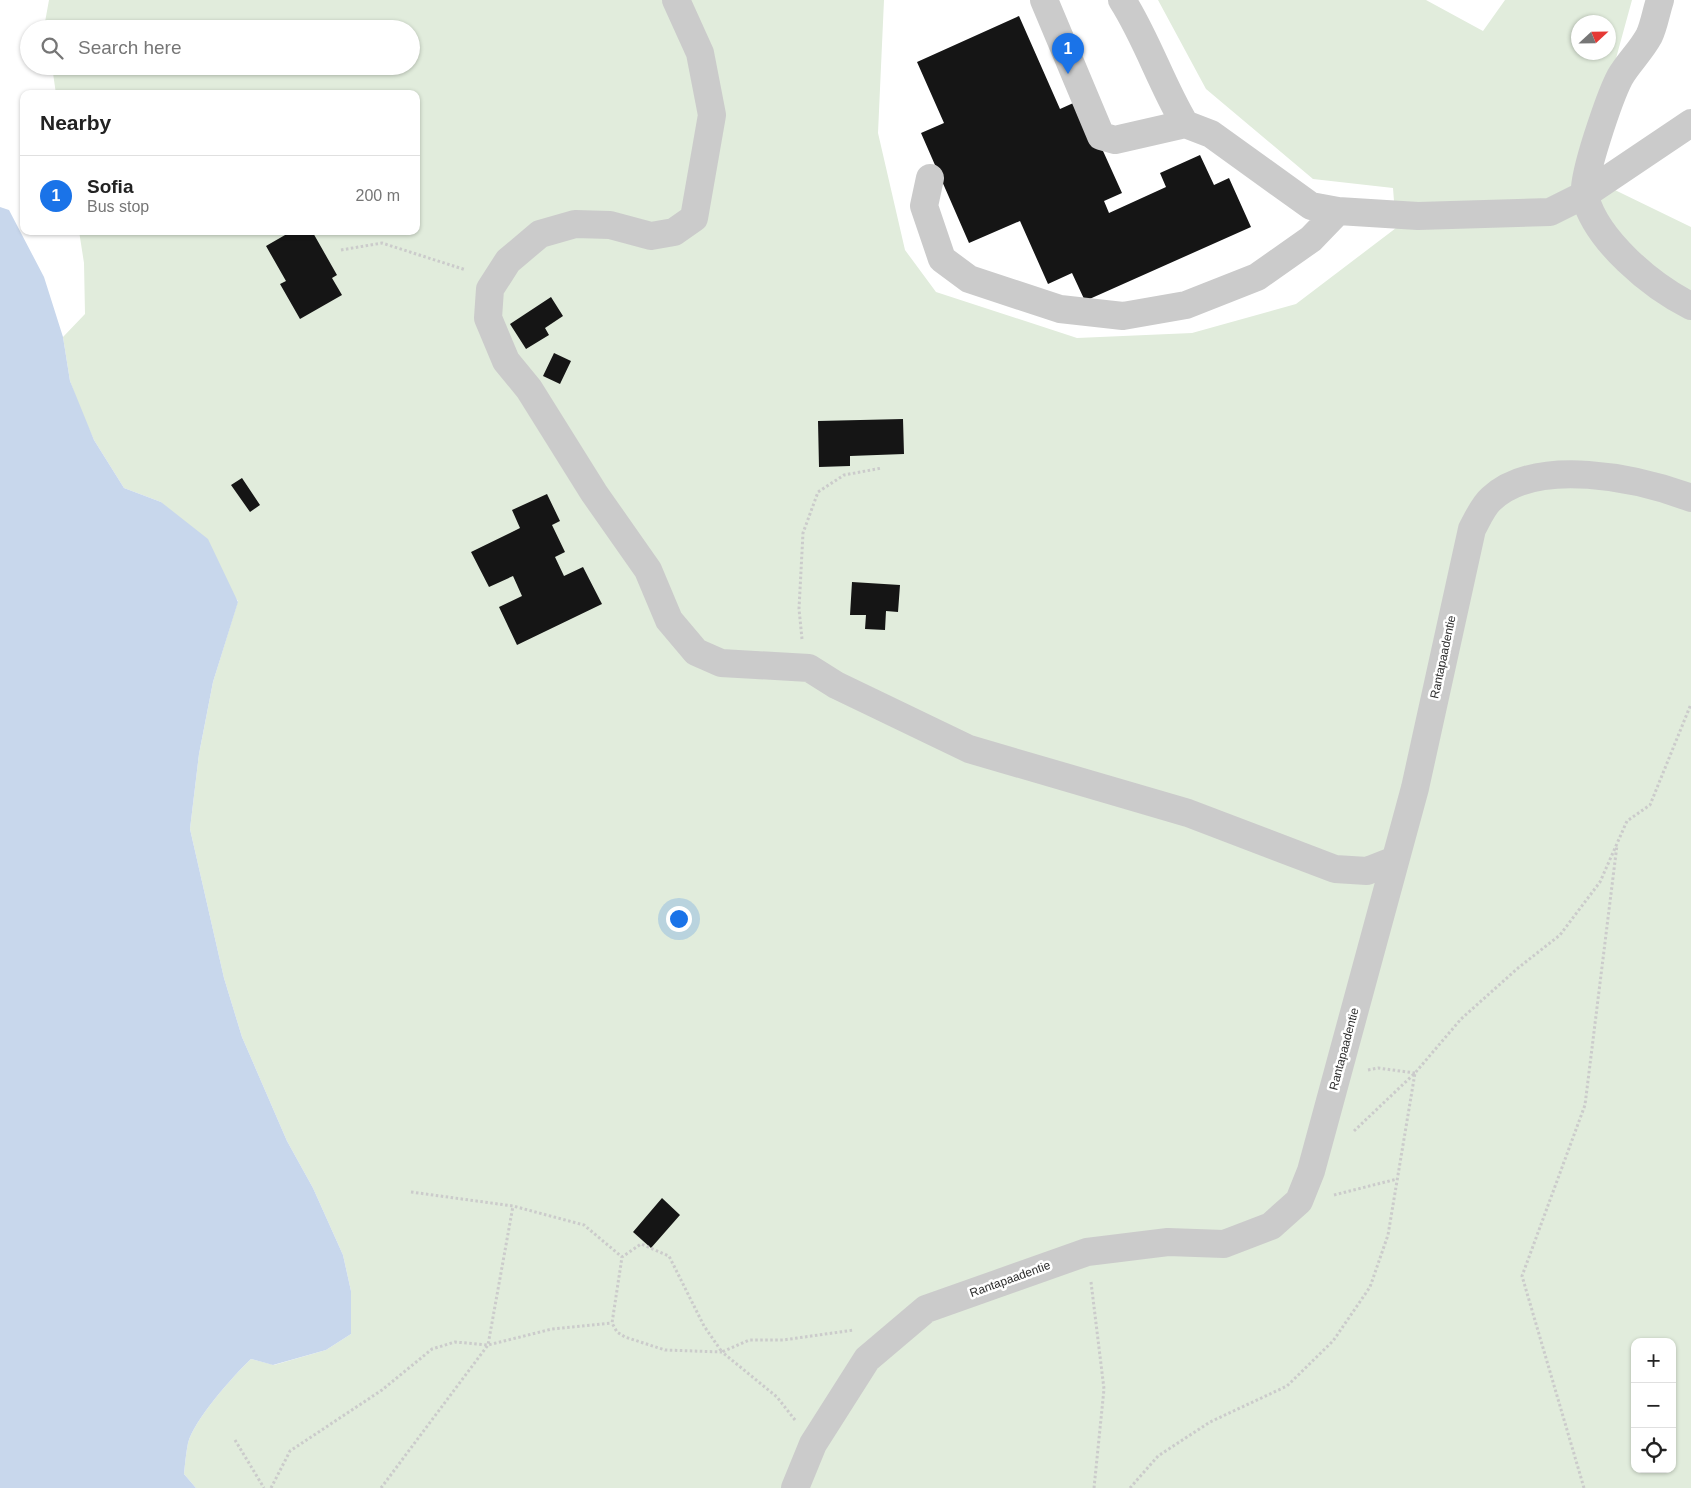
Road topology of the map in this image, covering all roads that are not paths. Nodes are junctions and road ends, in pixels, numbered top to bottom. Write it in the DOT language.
graph roads {
  1 [pos="676,0"];
  2 [pos="1044,0"];
  3 [pos="1122,0"];
  4 [pos="1660,0"];
  5 [pos="1691,123"];
  6 [pos="1185,124"];
  7 [pos="930,178"];
  8 [pos="1584,195"];
  9 [pos="1338,212"];
  10 [pos="1691,306"];
  11 [pos="1691,498"];
  12 [pos="1395,860"];
  13 [pos="795,1488"];
  1 -- 12 [label="street"];
  2 -- 6 [label="street"];
  3 -- 6 [label="street"];
  4 -- 8 [label="street"];
  5 -- 8 [label="street"];
  6 -- 9 [label="street"];
  7 -- 9 [label="street"];
  8 -- 9 [label="street"];
  8 -- 10 [label="street"];
  11 -- 12 [label="street, Rantapaadentie"];
  12 -- 13 [label="street, Rantapaadentie"];
}
